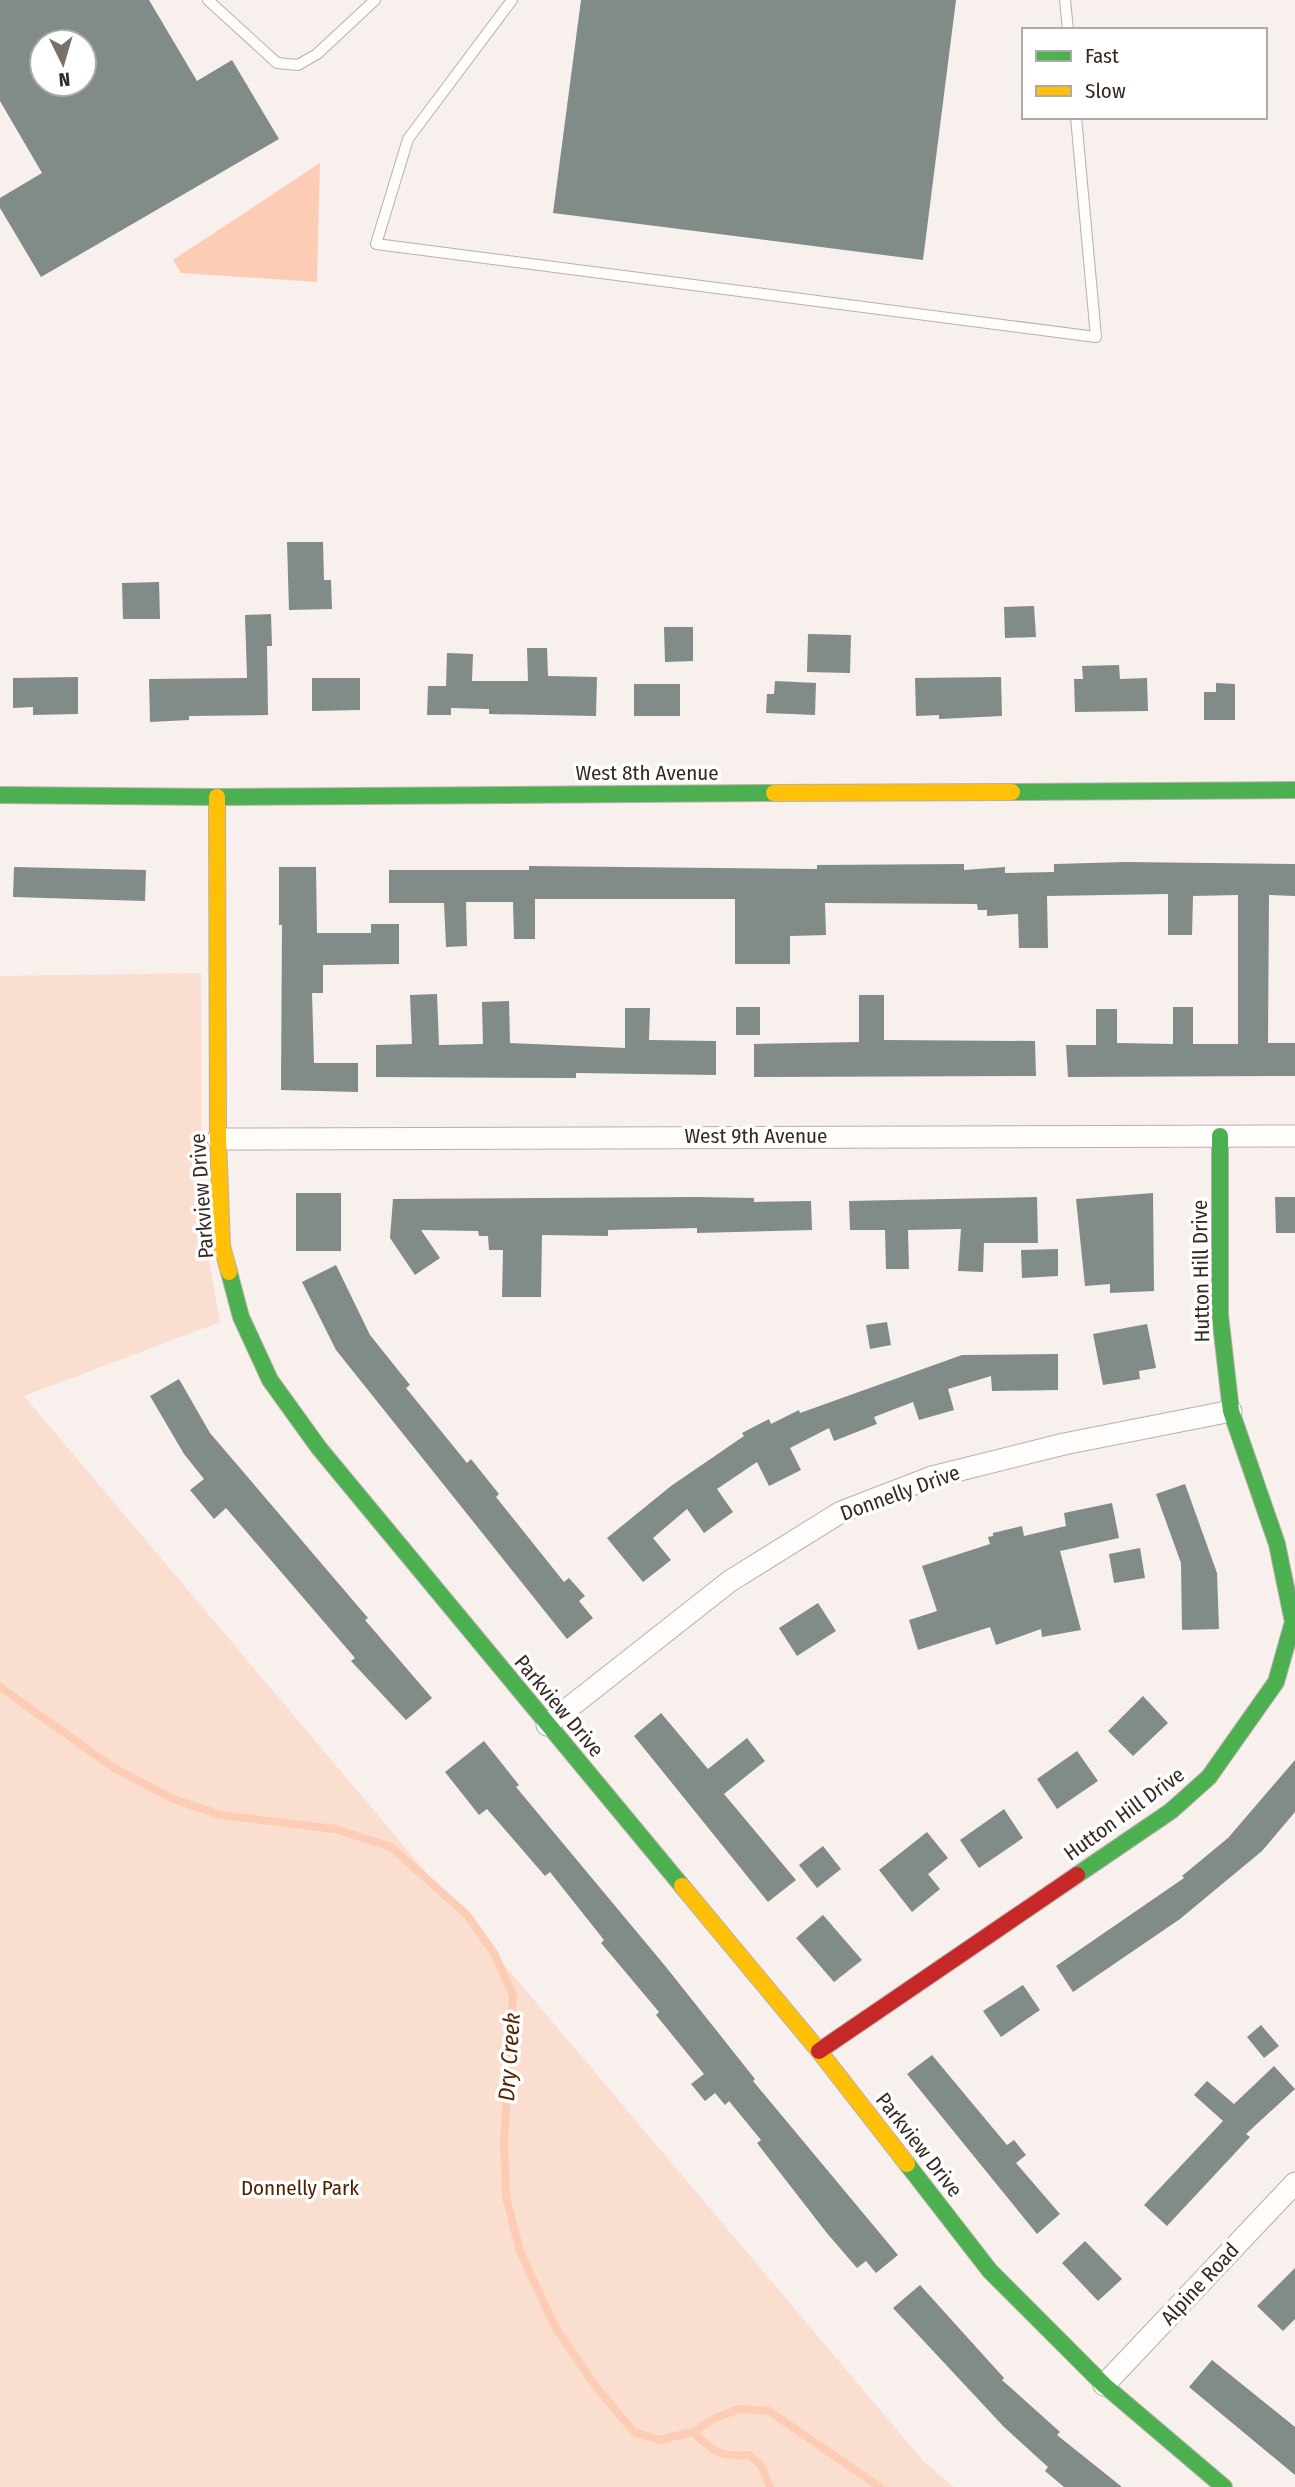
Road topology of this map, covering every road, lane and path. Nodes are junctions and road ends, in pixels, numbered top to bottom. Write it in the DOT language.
graph roads {
  1 [pos="208,0"];
  2 [pos="375,0"];
  3 [pos="512,0"];
  4 [pos="1065,0"];
  5 [pos="1068,28"];
  6 [pos="1076,119"];
  7 [pos="1295,790"];
  8 [pos="0,795"];
  9 [pos="217,797"];
  10 [pos="1220,1136"];
  11 [pos="1295,1136"];
  12 [pos="218,1139"];
  13 [pos="1231,1411"];
  14 [pos="547,1725"];
  15 [pos="819,2051"];
  16 [pos="1295,2183"];
  17 [pos="1104,2385"];
  18 [pos="1224,2487"];
  1 -- 2 [label="lane"];
  3 -- 6 [label="lane"];
  4 -- 5 [label="lane"];
  7 -- 9 [label="street, West 8th Avenue"];
  8 -- 9 [label="street, West 8th Avenue"];
  9 -- 12 [label="street, Parkview Drive"];
  10 -- 11 [label="street, West 9th Avenue"];
  10 -- 12 [label="street, West 9th Avenue"];
  10 -- 13 [label="street, Hutton Hill Drive"];
  12 -- 14 [label="street, Parkview Drive"];
  13 -- 14 [label="street, Donnelly Drive"];
  13 -- 15 [label="street, Hutton Hill Drive"];
  14 -- 15 [label="street, Parkview Drive"];
  15 -- 17 [label="street, Parkview Drive"];
  16 -- 17 [label="street, Alpine Road"];
  17 -- 18 [label="street, Parkview Drive"];
}
